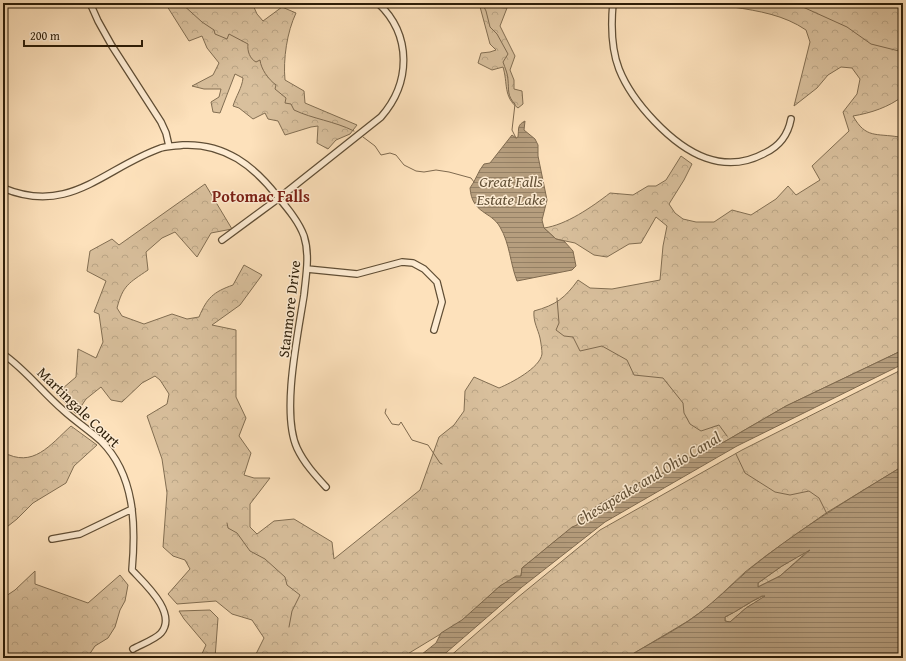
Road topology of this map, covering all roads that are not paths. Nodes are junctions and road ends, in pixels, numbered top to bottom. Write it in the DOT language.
graph roads {
  1 [pos="90,3"];
  2 [pos="378,3"];
  3 [pos="613,3"];
  4 [pos="791,119"];
  5 [pos="169,146"];
  6 [pos="3,188"];
  7 [pos="279,198"];
  8 [pos="222,240"];
  9 [pos="307,269"];
  10 [pos="434,330"];
  11 [pos="3,354"];
  12 [pos="326,487"];
  13 [pos="132,509"];
  14 [pos="52,539"];
  15 [pos="133,649"];
  1 -- 5 [label="street"];
  2 -- 7 [label="street"];
  3 -- 4 [label="street"];
  5 -- 6 [label="street, Stanmore Drive"];
  5 -- 7 [label="street, Stanmore Drive"];
  7 -- 8 [label="street"];
  7 -- 9 [label="street, Stanmore Drive"];
  9 -- 10 [label="street"];
  9 -- 12 [label="street, Stanmore Drive"];
  11 -- 13 [label="street, Martingale Court"];
  13 -- 14 [label="street"];
  13 -- 15 [label="street, Martingale Court"];
}
